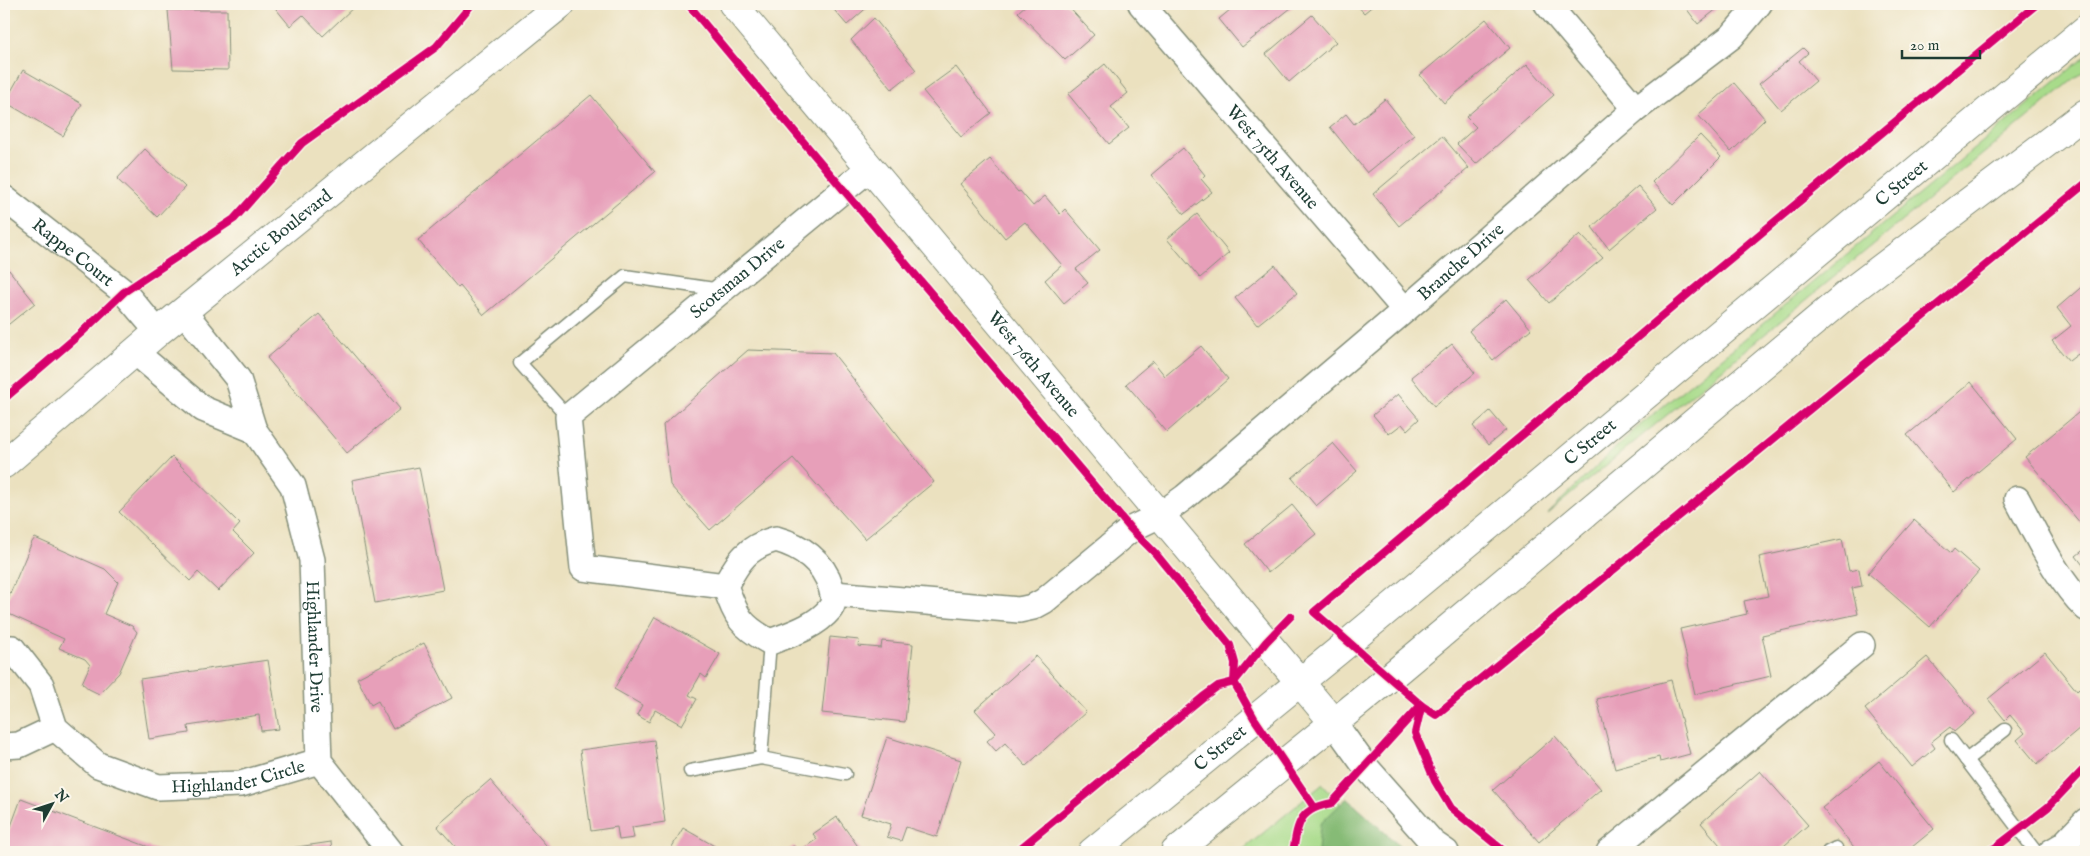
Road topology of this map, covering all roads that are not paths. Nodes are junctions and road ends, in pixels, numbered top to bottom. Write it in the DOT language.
graph roads {
  1 [pos="561,4"];
  2 [pos="733,4"];
  3 [pos="1142,4"];
  4 [pos="1547,4"];
  5 [pos="1759,4"];
  6 [pos="2086,29"];
  7 [pos="1636,109"];
  8 [pos="2086,113"];
  9 [pos="870,168"];
  10 [pos="4,198"];
  11 [pos="724,290"];
  12 [pos="1405,310"];
  13 [pos="184,312"];
  14 [pos="158,332"];
  15 [pos="135,352"];
  16 [pos="568,417"];
  17 [pos="254,430"];
  18 [pos="4,464"];
  19 [pos="2017,499"];
  20 [pos="1160,516"];
  21 [pos="725,586"];
  22 [pos="834,594"];
  23 [pos="2086,608"];
  24 [pos="770,642"];
  25 [pos="1862,645"];
  26 [pos="4,648"];
  27 [pos="1299,681"];
  28 [pos="1334,723"];
  29 [pos="55,728"];
  30 [pos="2006,730"];
  31 [pos="1950,740"];
  32 [pos="4,746"];
  33 [pos="761,758"];
  34 [pos="1966,760"];
  35 [pos="319,761"];
  36 [pos="690,771"];
  37 [pos="845,774"];
  38 [pos="2086,821"];
  39 [pos="391,852"];
  40 [pos="1092,852"];
  41 [pos="1175,852"];
  42 [pos="1446,852"];
  43 [pos="1609,852"];
  44 [pos="2036,852"];
  45 [pos="2051,852"];
  1 -- 13 [label="main road, Arctic Boulevard"];
  2 -- 9 [label="main road, West 76th Avenue"];
  3 -- 12 [label="street, West 75th Avenue"];
  4 -- 7 [label="street"];
  5 -- 7 [label="street, Branche Drive"];
  6 -- 27 [label="main road, C Street"];
  7 -- 12 [label="street, Branche Drive"];
  8 -- 28 [label="main road"];
  9 -- 11 [label="street, Scotsman Drive"];
  9 -- 20 [label="main road, West 76th Avenue"];
  10 -- 14 [label="street, Rappe Court"];
  11 -- 16 [label="street, Scotsman Drive"];
  11 -- 16 [label="lane"];
  12 -- 20 [label="street, Branche Drive"];
  13 -- 14 [label="main road, Arctic Boulevard"];
  13 -- 17 [label="street, Highlander Drive"];
  14 -- 15 [label="main road, Arctic Boulevard"];
  15 -- 17 [label="street"];
  15 -- 18 [label="main road, Arctic Boulevard"];
  16 -- 21 [label="street"];
  17 -- 35 [label="street, Highlander Drive"];
  19 -- 23 [label="street"];
  20 -- 22 [label="street, Branche Drive"];
  20 -- 27 [label="main road, West 76th Avenue"];
  21 -- 22 [label="street"];
  21 -- 24 [label="street"];
  22 -- 24 [label="street"];
  24 -- 33 [label="lane"];
  25 -- 43 [label="street"];
  26 -- 29 [label="street"];
  27 -- 28 [label="main road, West 76th Avenue"];
  27 -- 40 [label="main road, C Street"];
  28 -- 41 [label="main road"];
  28 -- 42 [label="street"];
  29 -- 32 [label="street"];
  29 -- 35 [label="street, Highlander Circle"];
  30 -- 34 [label="lane"];
  31 -- 34 [label="lane"];
  33 -- 36 [label="lane"];
  33 -- 37 [label="lane"];
  34 -- 44 [label="lane"];
  35 -- 39 [label="street"];
  38 -- 45 [label="street"];
}
